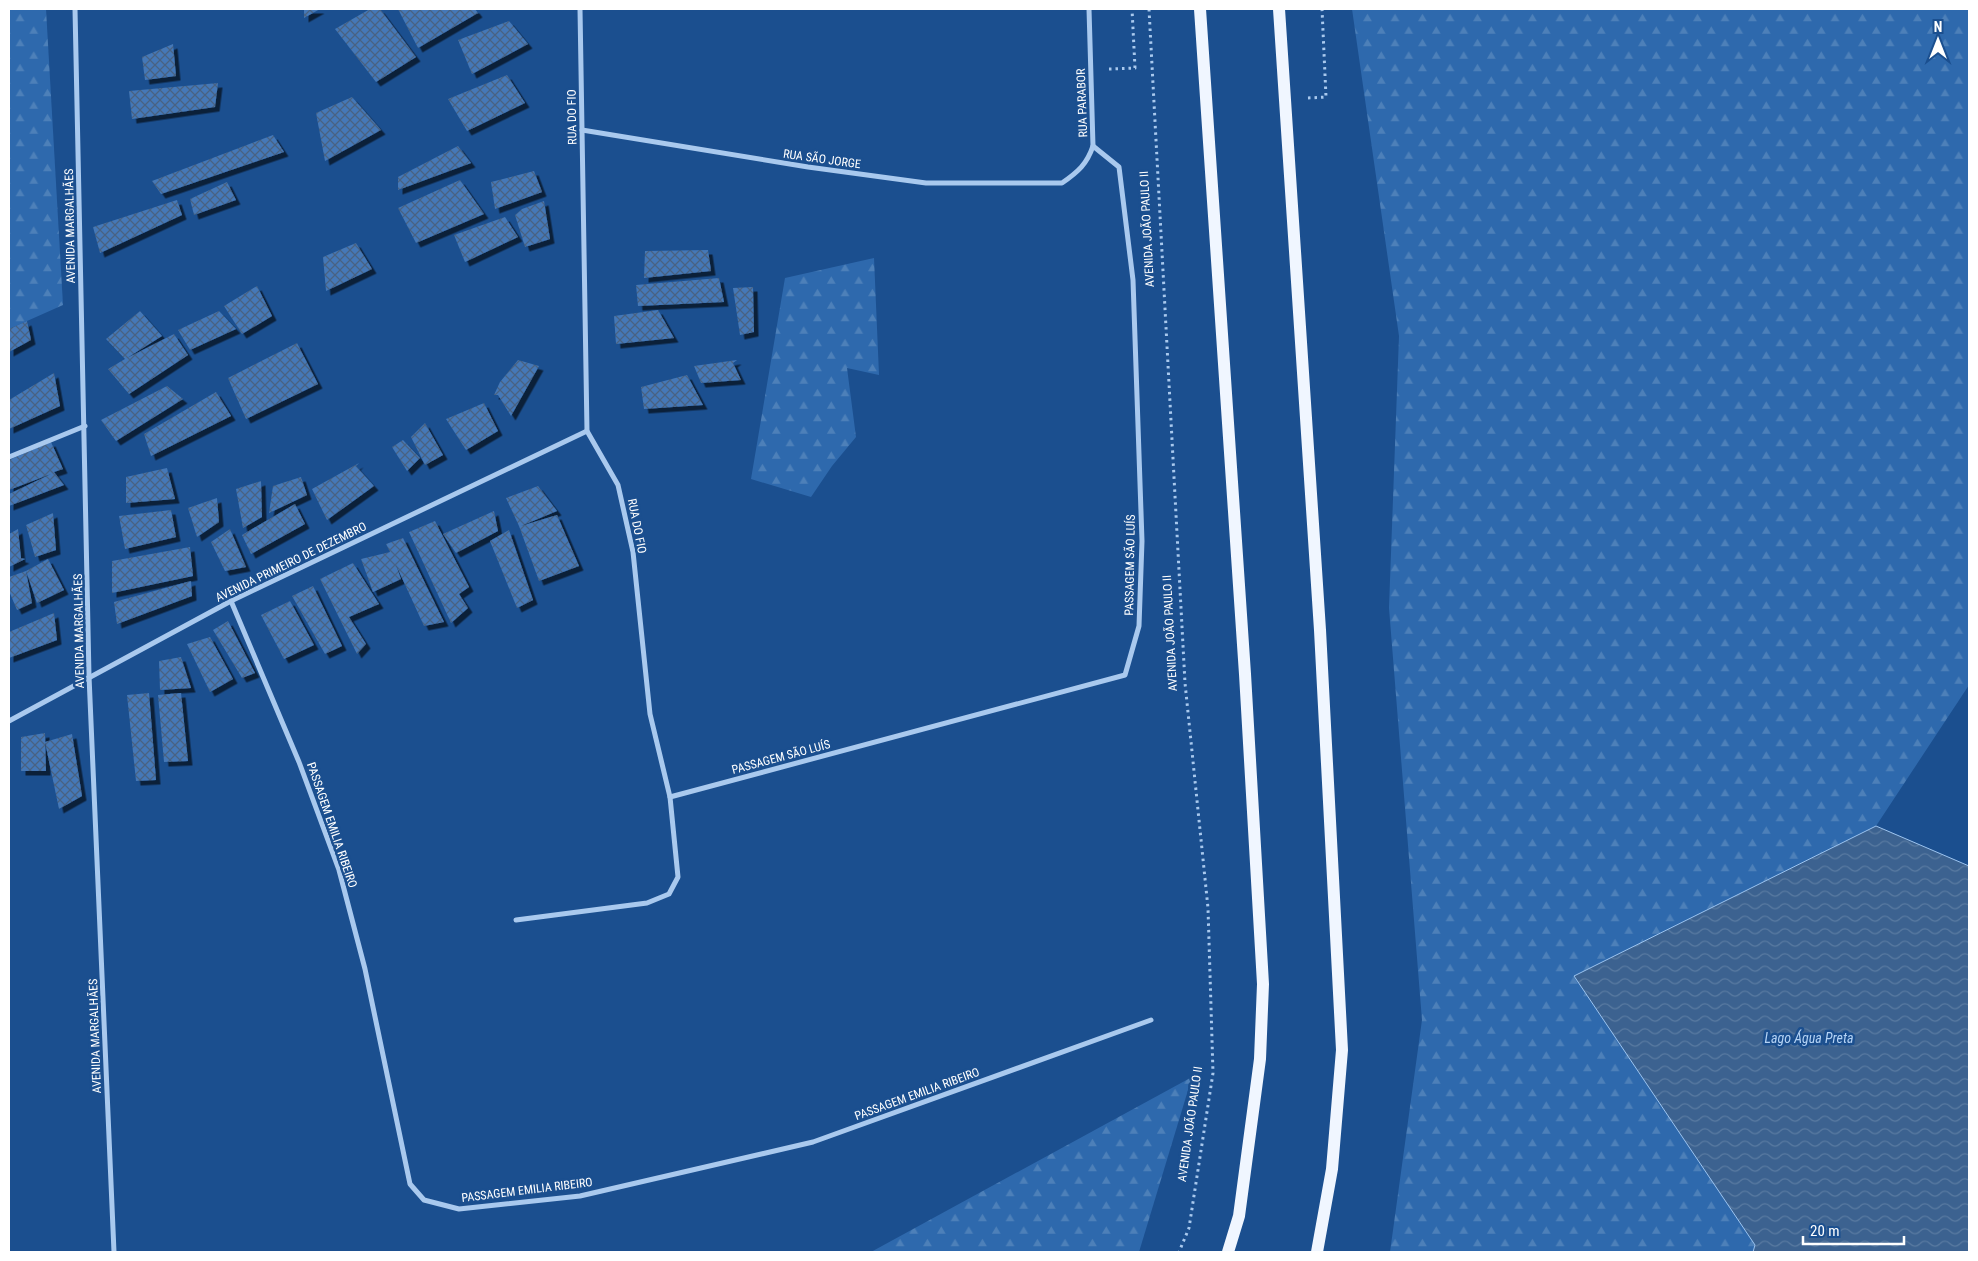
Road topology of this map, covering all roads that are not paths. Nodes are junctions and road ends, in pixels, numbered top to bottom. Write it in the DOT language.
graph roads {
  1 [pos="75,9"];
  2 [pos="580,9"];
  3 [pos="1089,9"];
  4 [pos="1200,9"];
  5 [pos="1279,9"];
  6 [pos="582,130"];
  7 [pos="1093,146"];
  8 [pos="1062,183"];
  9 [pos="85,426"];
  10 [pos="587,431"];
  11 [pos="9,457"];
  12 [pos="231,601"];
  13 [pos="89,676"];
  14 [pos="9,722"];
  15 [pos="670,797"];
  16 [pos="516,920"];
  17 [pos="1151,1020"];
  18 [pos="114,1252"];
  19 [pos="1228,1252"];
  20 [pos="1317,1252"];
  1 -- 9 [label="street, AVENIDA MARGALHÃES"];
  2 -- 6 [label="street, RUA DO FIO"];
  3 -- 7 [label="street, RUA PARABOR"];
  4 -- 19 [label="main road"];
  5 -- 20 [label="main road"];
  6 -- 8 [label="street, RUA SÃO JORGE"];
  6 -- 10 [label="street, RUA DO FIO"];
  7 -- 8 [label="street, RUA PARABOR"];
  7 -- 15 [label="street, PASSAGEM SÃO LUÍS"];
  9 -- 11 [label="street"];
  9 -- 13 [label="street, AVENIDA MARGALHÃES"];
  10 -- 12 [label="street, AVENIDA PRIMEIRO DE DEZEMBRO"];
  10 -- 15 [label="street, RUA DO FIO"];
  12 -- 13 [label="street, AVENIDA PRIMEIRO DE DEZEMBRO"];
  12 -- 17 [label="street, PASSAGEM EMILIA RIBEIRO"];
  13 -- 14 [label="street, AVENIDA PRIMEIRO DE DEZEMBRO"];
  13 -- 18 [label="street, AVENIDA MARGALHÃES"];
  15 -- 16 [label="street, RUA DO FIO"];
}
